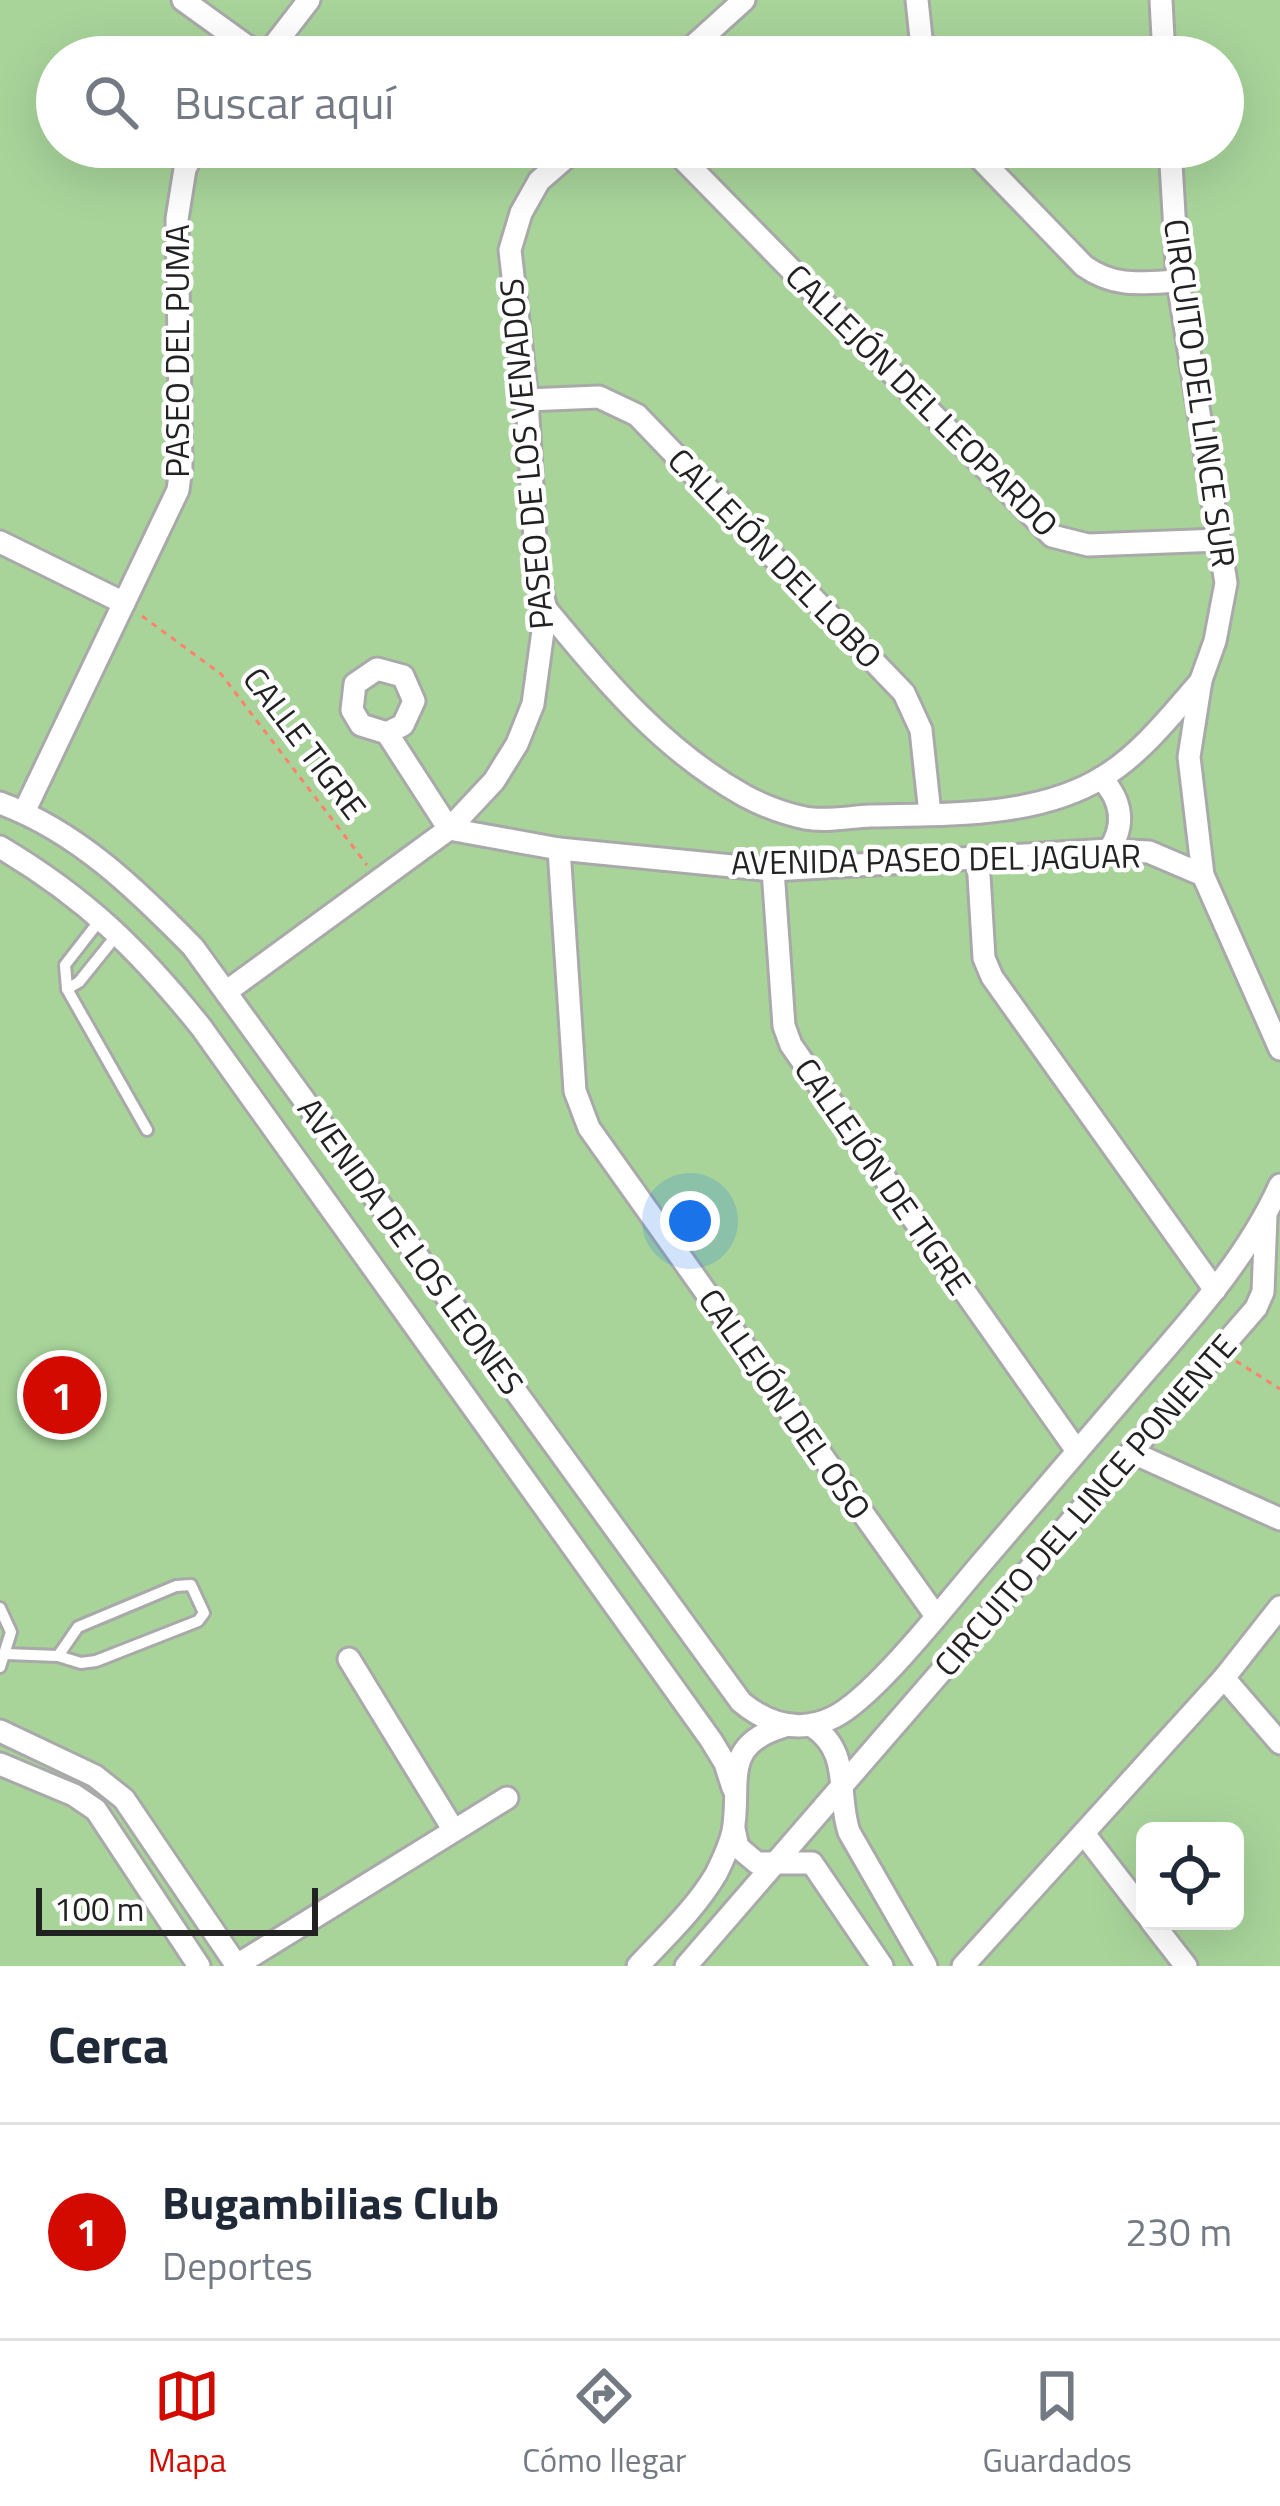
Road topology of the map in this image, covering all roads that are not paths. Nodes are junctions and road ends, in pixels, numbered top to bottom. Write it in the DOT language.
graph roads {
  1 [pos="183,0"];
  2 [pos="309,0"];
  3 [pos="744,0"];
  4 [pos="917,0"];
  5 [pos="1161,0"];
  6 [pos="234,36"];
  7 [pos="280,36"];
  8 [pos="704,36"];
  9 [pos="921,36"];
  10 [pos="1163,36"];
  11 [pos="187,168"];
  12 [pos="554,168"];
  13 [pos="691,168"];
  14 [pos="989,168"];
  15 [pos="1171,168"];
  16 [pos="1178,281"];
  17 [pos="527,400"];
  18 [pos="1220,540"];
  19 [pos="0,542"];
  20 [pos="124,603"];
  21 [pos="546,609"];
  22 [pos="1201,680"];
  23 [pos="387,733"];
  24 [pos="1101,778"];
  25 [pos="0,803"];
  26 [pos="24,812"];
  27 [pos="931,814"];
  28 [pos="449,830"];
  29 [pos="0,847"];
  30 [pos="559,848"];
  31 [pos="1109,850"];
  32 [pos="978,859"];
  33 [pos="772,870"];
  34 [pos="1203,875"];
  35 [pos="110,926"];
  36 [pos="67,989"];
  37 [pos="226,992"];
  38 [pos="1280,1049"];
  39 [pos="147,1130"];
  40 [pos="1280,1184"];
  41 [pos="1266,1216"];
  42 [pos="1215,1290"];
  43 [pos="1077,1451"];
  44 [pos="1131,1453"];
  45 [pos="1280,1519"];
  46 [pos="1280,1607"];
  47 [pos="0,1608"];
  48 [pos="936,1616"];
  49 [pos="58,1656"];
  50 [pos="349,1659"];
  51 [pos="3,1661"];
  52 [pos="1224,1678"];
  53 [pos="785,1726"];
  54 [pos="812,1726"];
  55 [pos="0,1731"];
  56 [pos="1280,1744"];
  57 [pos="0,1764"];
  58 [pos="841,1786"];
  59 [pos="733,1787"];
  60 [pos="508,1798"];
  61 [pos="734,1828"];
  62 [pos="453,1829"];
  63 [pos="1085,1835"];
  64 [pos="773,1865"];
  65 [pos="1136,1901"];
  66 [pos="1158,1930"];
  67 [pos="237,1965"];
  68 [pos="199,1966"];
  69 [pos="638,1966"];
  70 [pos="686,1966"];
  71 [pos="882,1966"];
  72 [pos="926,1966"];
  73 [pos="963,1966"];
  74 [pos="1186,1966"];
  1 -- 6 [label="street"];
  2 -- 7 [label="street"];
  3 -- 8 [label="street"];
  4 -- 9 [label="street"];
  5 -- 10 [label="street"];
  11 -- 20 [label="street, PASEO DEL PUMA"];
  12 -- 17 [label="street, PASEO DE LOS VENADOS"];
  13 -- 18 [label="street, CALLEJÓN DEL LEOPARDO"];
  14 -- 16 [label="street"];
  15 -- 16 [label="street, CIRCUITO DEL LINCE SUR"];
  16 -- 18 [label="street, CIRCUITO DEL LINCE SUR"];
  17 -- 21 [label="street, PASEO DE LOS VENADOS"];
  17 -- 27 [label="street, CALLEJÓN DEL LOBO"];
  18 -- 22 [label="street, CIRCUITO DEL LINCE SUR"];
  19 -- 20 [label="street"];
  20 -- 26 [label="street, PASEO DEL PUMA"];
  21 -- 27 [label="street, AVENIDA PASEO DEL JAGUAR"];
  21 -- 28 [label="street, PASEO DE LOS VENADOS"];
  22 -- 24 [label="street, AVENIDA PASEO DEL JAGUAR"];
  22 -- 34 [label="street, CIRCUITO DEL LINCE SUR"];
  23 -- 28 [label="street"];
  24 -- 27 [label="street, AVENIDA PASEO DEL JAGUAR"];
  24 -- 31 [label="street"];
  25 -- 26 [label="street, AVENIDA DE LOS LEONES"];
  26 -- 37 [label="street, AVENIDA DE LOS LEONES"];
  28 -- 30 [label="street, AVENIDA PASEO DEL JAGUAR"];
  28 -- 37 [label="street, PASEO DE LOS VENADOS"];
  29 -- 35 [label="street, AVENIDA DE LOS LEONES"];
  30 -- 33 [label="street, AVENIDA PASEO DEL JAGUAR"];
  30 -- 48 [label="street, CALLEJÓN DEL OSO"];
  31 -- 32 [label="street, AVENIDA PASEO DEL JAGUAR"];
  31 -- 34 [label="street, AVENIDA PASEO DEL JAGUAR"];
  32 -- 33 [label="street, AVENIDA PASEO DEL JAGUAR"];
  32 -- 42 [label="street"];
  33 -- 43 [label="street, CALLEJÓN DE TIGRE"];
  34 -- 38 [label="street, CIRCUITO DEL LINCE SUR"];
  35 -- 36 [label="lane"];
  35 -- 36 [label="lane"];
  35 -- 59 [label="street, AVENIDA DE LOS LEONES"];
  36 -- 39 [label="lane"];
  37 -- 53 [label="street, AVENIDA DE LOS LEONES"];
  40 -- 41 [label="street"];
  41 -- 42 [label="street, CIRCUITO DEL LINCE PONIENTE"];
  41 -- 44 [label="street, CIRCUITO DEL LINCE PONIENTE"];
  42 -- 43 [label="street, CIRCUITO DEL LINCE PONIENTE"];
  43 -- 48 [label="street, CIRCUITO DEL LINCE PONIENTE"];
  44 -- 45 [label="street"];
  44 -- 58 [label="street, CIRCUITO DEL LINCE PONIENTE"];
  46 -- 52 [label="street"];
  47 -- 51 [label="lane"];
  48 -- 54 [label="street, CIRCUITO DEL LINCE PONIENTE"];
  49 -- 49 [label="lane"];
  49 -- 51 [label="lane"];
  50 -- 62 [label="street"];
  52 -- 56 [label="street"];
  52 -- 63 [label="street"];
  53 -- 54 [label="street"];
  53 -- 59 [label="street"];
  54 -- 58 [label="street"];
  55 -- 67 [label="street"];
  57 -- 68 [label="street"];
  58 -- 64 [label="street, CIRCUITO DEL LINCE PONIENTE"];
  58 -- 72 [label="street"];
  59 -- 61 [label="street"];
  60 -- 62 [label="street"];
  61 -- 64 [label="street"];
  61 -- 69 [label="street"];
  62 -- 67 [label="street"];
  63 -- 65 [label="street"];
  63 -- 73 [label="street"];
  64 -- 70 [label="street, CIRCUITO DEL LINCE PONIENTE"];
  64 -- 71 [label="street"];
  66 -- 74 [label="street"];
}
